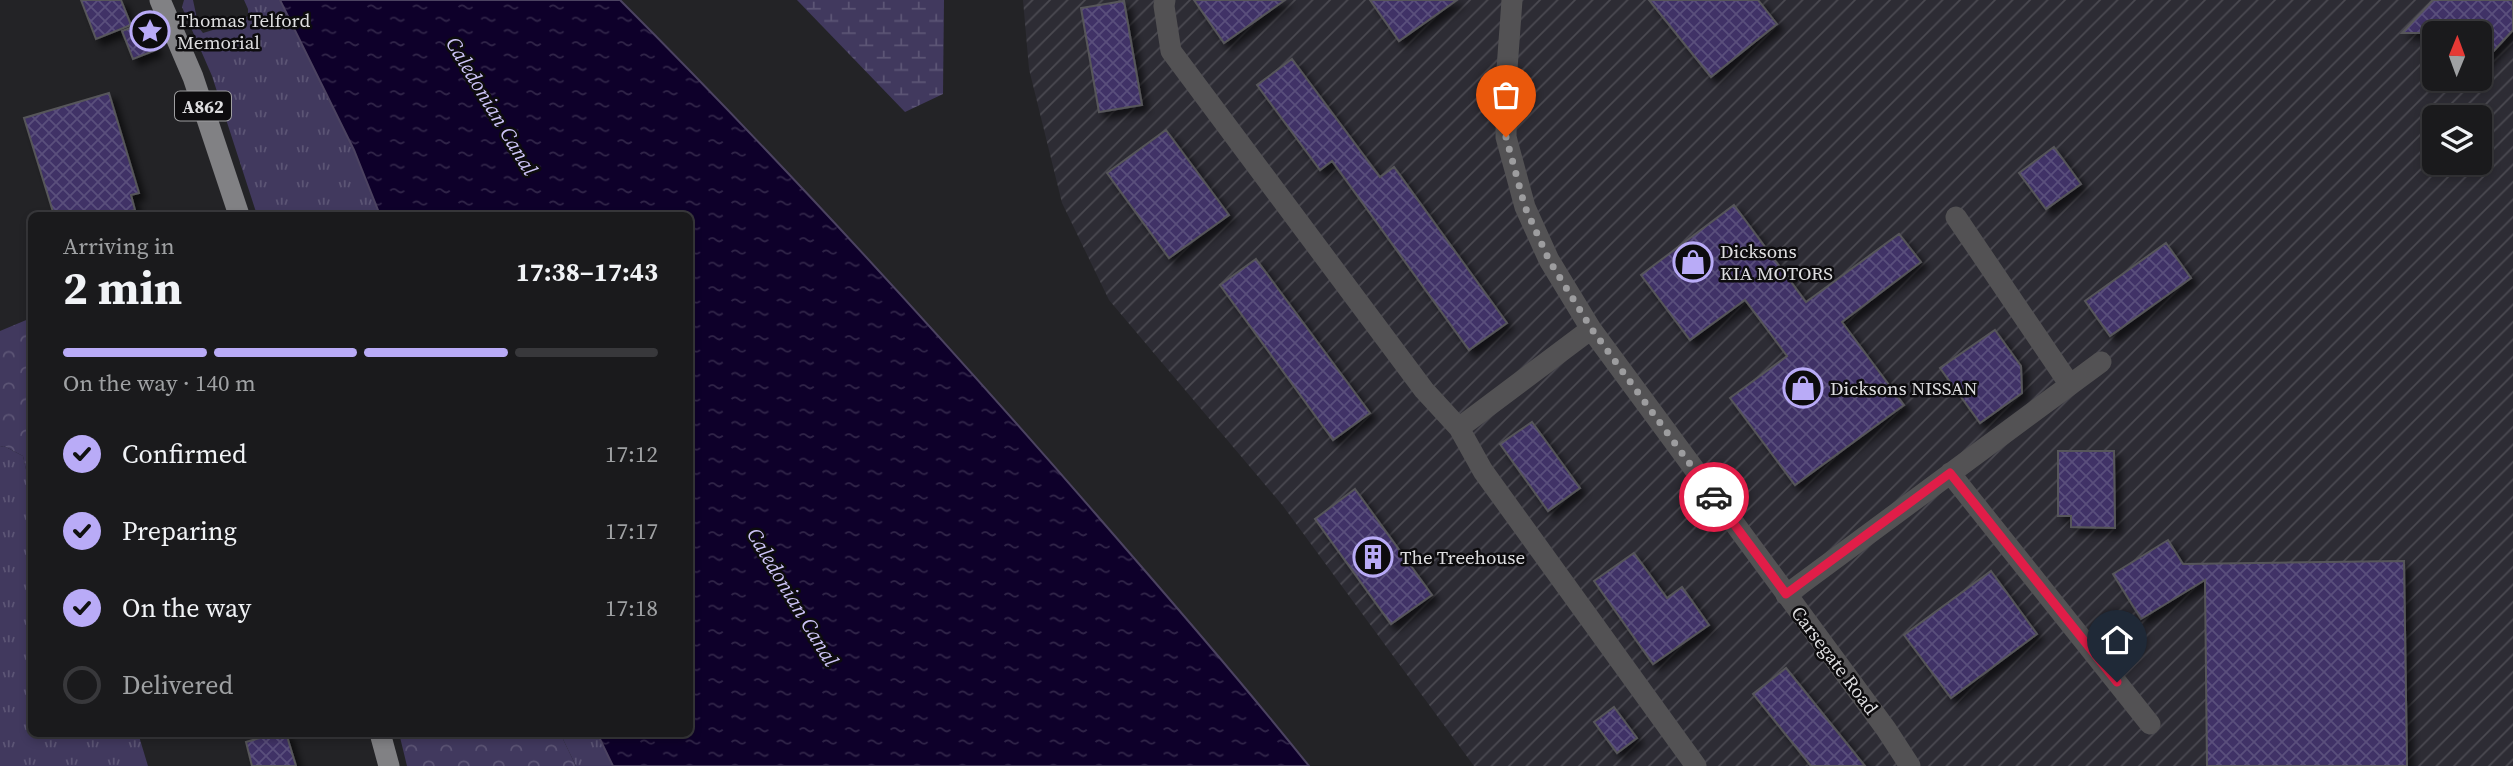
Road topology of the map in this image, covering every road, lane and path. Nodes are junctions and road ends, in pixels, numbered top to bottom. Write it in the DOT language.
graph roads {
  1 [pos="160,0"];
  2 [pos="1166,0"];
  3 [pos="1513,0"];
  4 [pos="238,212"];
  5 [pos="1956,217"];
  6 [pos="1591,328"];
  7 [pos="2101,362"];
  8 [pos="2070,385"];
  9 [pos="1459,428"];
  10 [pos="1950,473"];
  11 [pos="1786,594"];
  12 [pos="2150,724"];
  13 [pos="381,737"];
  14 [pos="389,766"];
  15 [pos="1696,766"];
  16 [pos="1910,766"];
  1 -- 4 [label="main road, A862"];
  2 -- 9 [label="street"];
  3 -- 6 [label="street, Carsegate Road"];
  5 -- 8 [label="street"];
  6 -- 9 [label="street"];
  6 -- 11 [label="street, Carsegate Road"];
  7 -- 8 [label="street"];
  8 -- 10 [label="street"];
  9 -- 15 [label="street"];
  10 -- 11 [label="street"];
  10 -- 12 [label="street"];
  11 -- 16 [label="street, Carsegate Road"];
  13 -- 14 [label="main road"];
}
